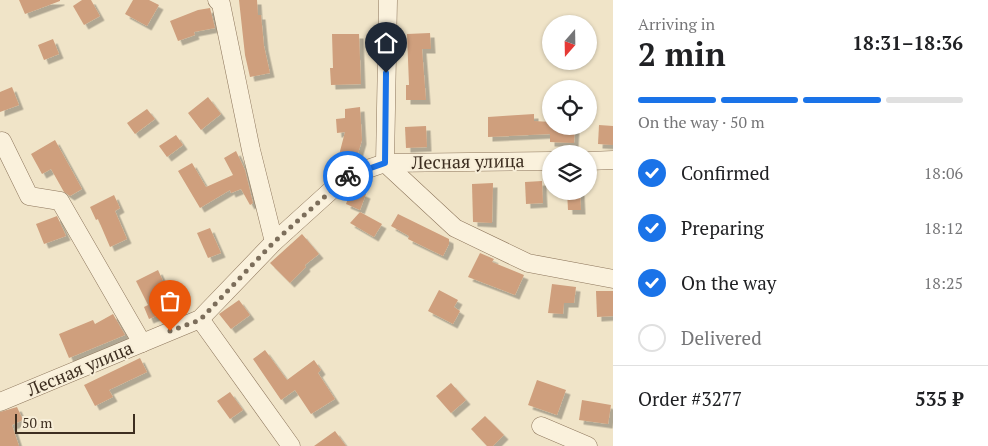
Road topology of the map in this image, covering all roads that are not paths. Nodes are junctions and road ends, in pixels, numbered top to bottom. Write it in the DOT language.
graph roads {
  1 [pos="217,0"];
  2 [pos="388,0"];
  3 [pos="2,140"];
  4 [pos="613,160"];
  5 [pos="542,161"];
  6 [pos="597,161"];
  7 [pos="385,163"];
  8 [pos="274,242"];
  9 [pos="613,279"];
  10 [pos="200,320"];
  11 [pos="142,343"];
  12 [pos="0,402"];
  13 [pos="541,426"];
  14 [pos="291,446"];
  15 [pos="588,446"];
  1 -- 8 [label="street"];
  2 -- 7 [label="street"];
  3 -- 11 [label="street"];
  4 -- 6 [label="street"];
  5 -- 7 [label="street, Лесная улица"];
  7 -- 8 [label="street, Лесная улица"];
  7 -- 9 [label="street, Лесная улица"];
  8 -- 10 [label="street, Лесная улица"];
  10 -- 11 [label="street, Лесная улица"];
  10 -- 14 [label="street"];
  11 -- 12 [label="street, Лесная улица"];
  13 -- 15 [label="street"];
}
